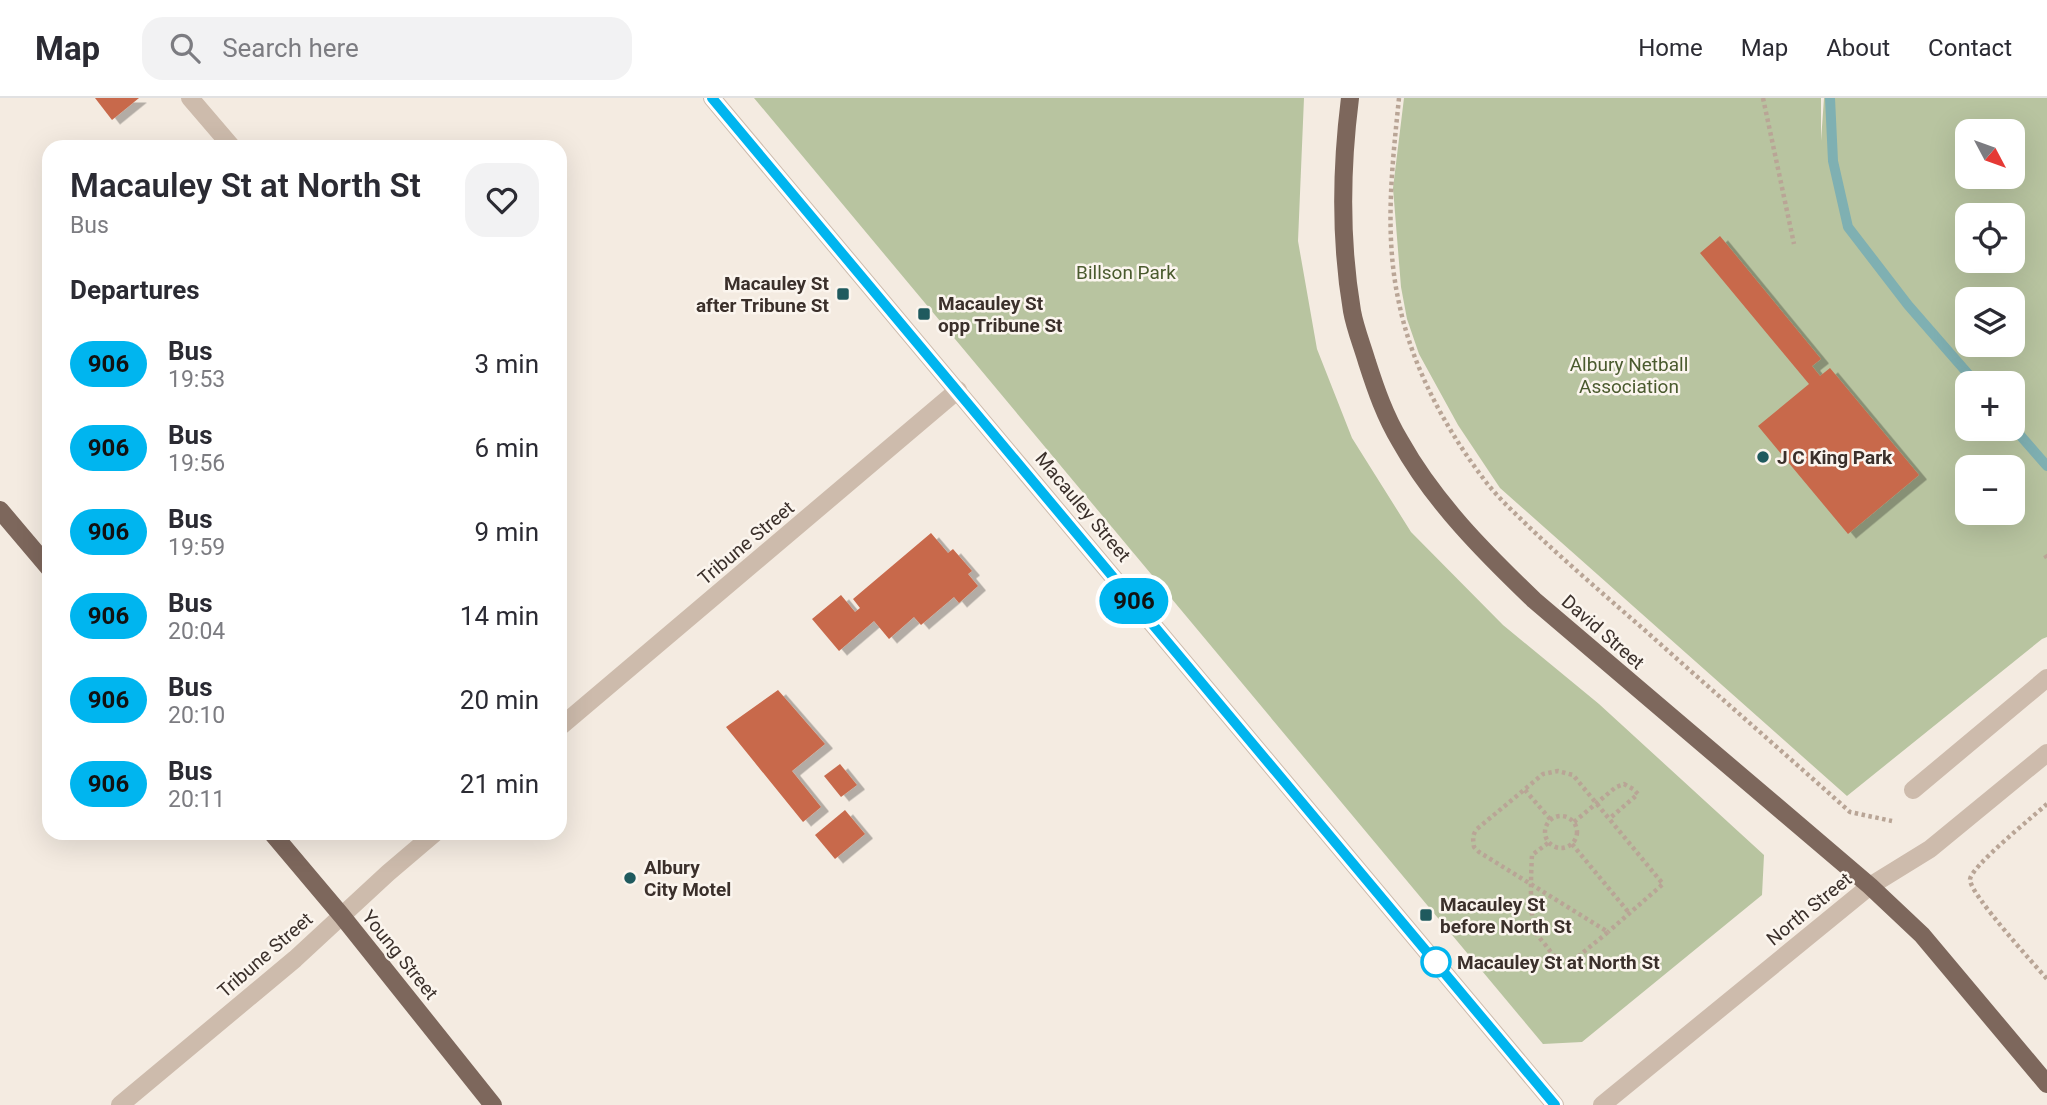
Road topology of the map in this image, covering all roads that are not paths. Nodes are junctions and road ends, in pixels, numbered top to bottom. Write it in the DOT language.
graph roads {
  1 [pos="190,98"];
  2 [pos="712,98"];
  3 [pos="1350,98"];
  4 [pos="226,140"];
  5 [pos="958,390"];
  6 [pos="0,510"];
  7 [pos="42,560"];
  8 [pos="2047,677"];
  9 [pos="567,721"];
  10 [pos="2047,753"];
  11 [pos="1913,790"];
  12 [pos="278,840"];
  13 [pos="427,840"];
  14 [pos="1870,886"];
  15 [pos="342,916"];
  16 [pos="2047,1084"];
  17 [pos="120,1105"];
  18 [pos="493,1105"];
  19 [pos="1555,1105"];
  20 [pos="1602,1105"];
  1 -- 4 [label="street"];
  2 -- 5 [label="street, Macauley Street"];
  3 -- 14 [label="main road, David Street"];
  5 -- 9 [label="street, Tribune Street"];
  5 -- 19 [label="street, Macauley Street"];
  6 -- 7 [label="main road"];
  8 -- 11 [label="street"];
  10 -- 14 [label="street, North Street"];
  12 -- 15 [label="main road, Young Street"];
  13 -- 15 [label="street, Tribune Street"];
  14 -- 16 [label="main road, David Street"];
  14 -- 20 [label="street, North Street"];
  15 -- 17 [label="street, Tribune Street"];
  15 -- 18 [label="main road, Young Street"];
}
